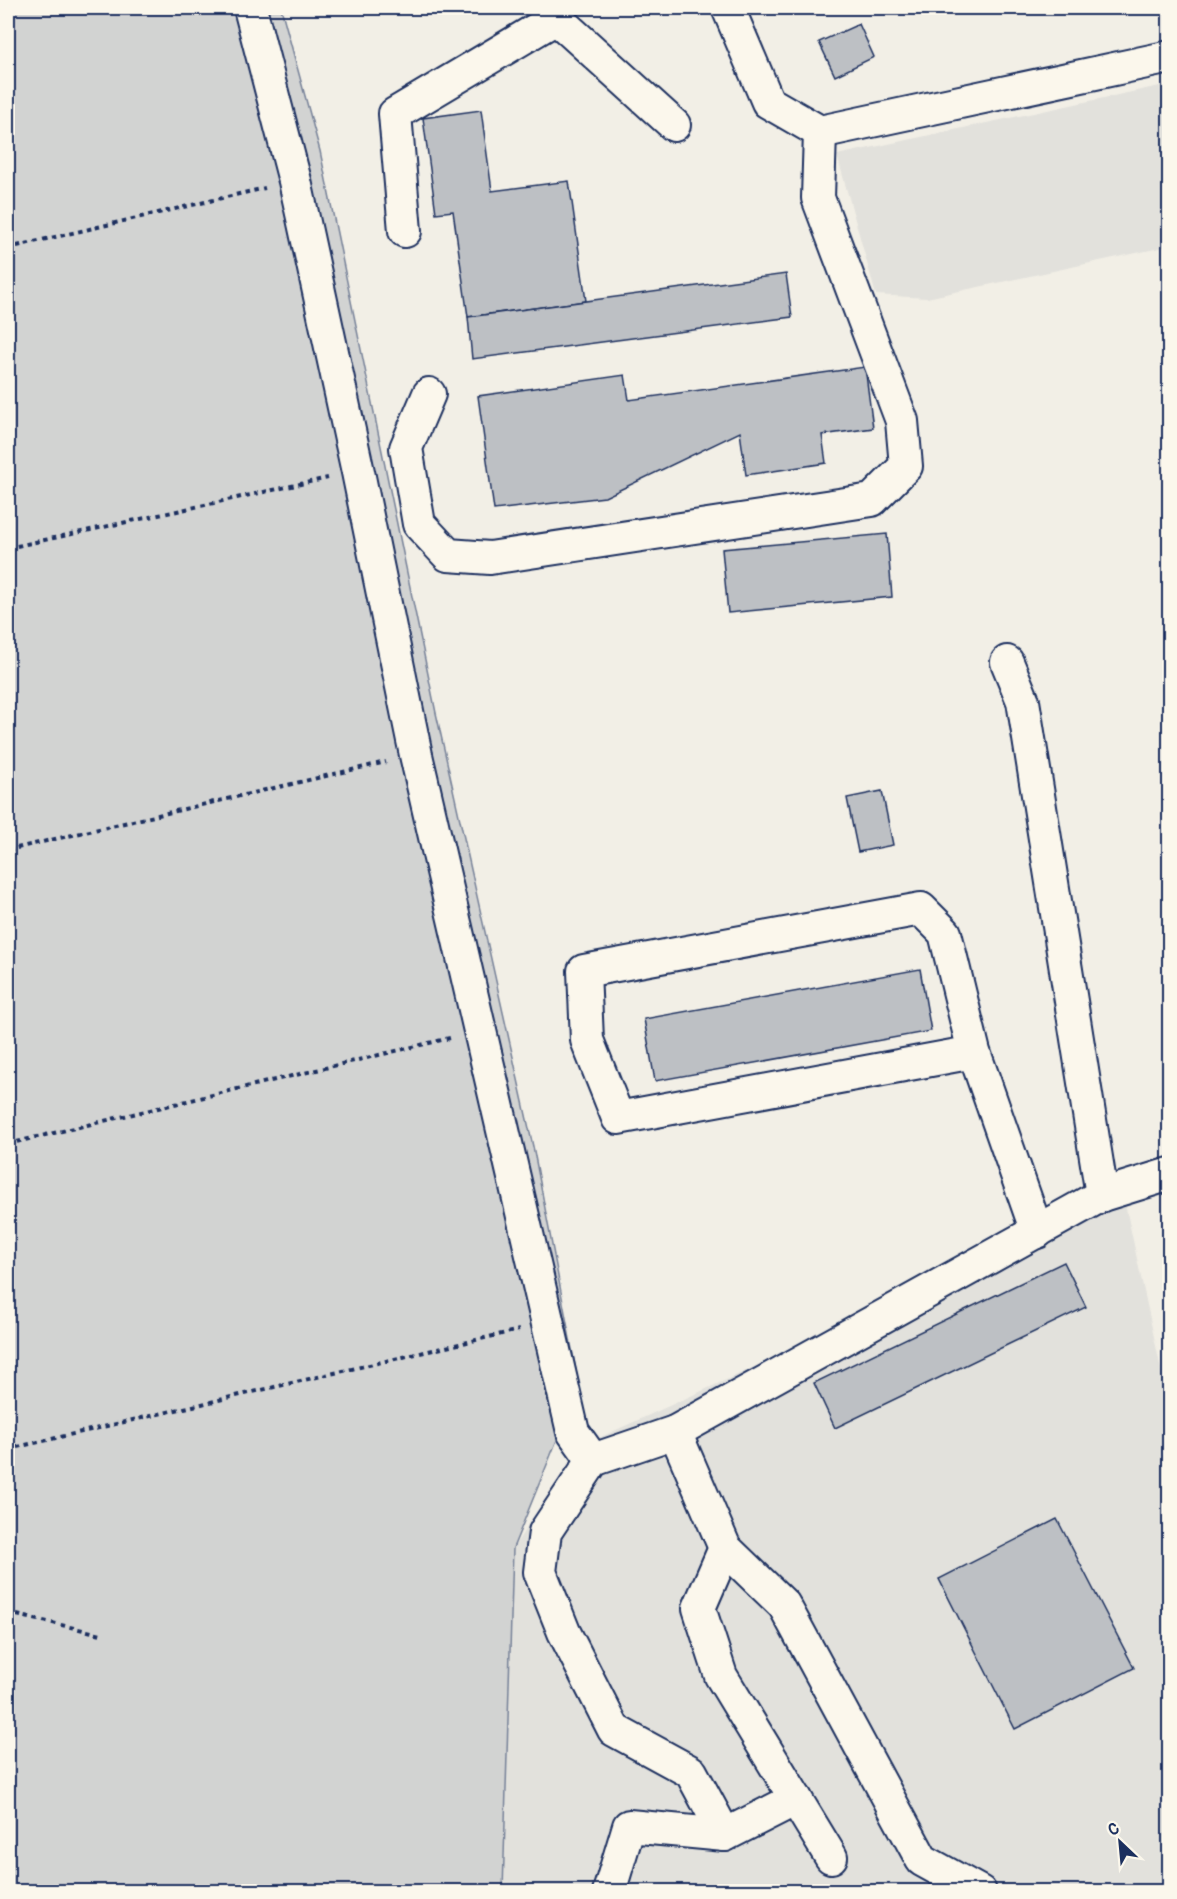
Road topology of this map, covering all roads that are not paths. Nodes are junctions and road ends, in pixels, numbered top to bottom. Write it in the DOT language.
graph roads {
  1 [pos="250,8"];
  2 [pos="728,8"];
  3 [pos="558,13"];
  4 [pos="1170,57"];
  5 [pos="674,125"];
  6 [pos="820,132"];
  7 [pos="405,231"];
  8 [pos="429,394"];
  9 [pos="1007,662"];
  10 [pos="974,1052"];
  11 [pos="1170,1174"];
  12 [pos="1102,1195"];
  13 [pos="1037,1232"];
  14 [pos="675,1431"];
  15 [pos="593,1460"];
  16 [pos="725,1548"];
  17 [pos="796,1799"];
  18 [pos="725,1834"];
  19 [pos="831,1857"];
  20 [pos="609,1892"];
  21 [pos="980,1892"];
  1 -- 15 [label="street"];
  2 -- 6 [label="street"];
  3 -- 5 [label="street"];
  3 -- 7 [label="street"];
  4 -- 6 [label="street"];
  6 -- 8 [label="street"];
  9 -- 12 [label="street"];
  10 -- 10 [label="street"];
  10 -- 13 [label="street"];
  11 -- 12 [label="street"];
  12 -- 13 [label="street"];
  13 -- 14 [label="street"];
  14 -- 15 [label="street"];
  14 -- 16 [label="street"];
  15 -- 18 [label="street"];
  16 -- 17 [label="street"];
  16 -- 21 [label="street"];
  17 -- 18 [label="street"];
  17 -- 19 [label="street"];
  18 -- 20 [label="street"];
}
